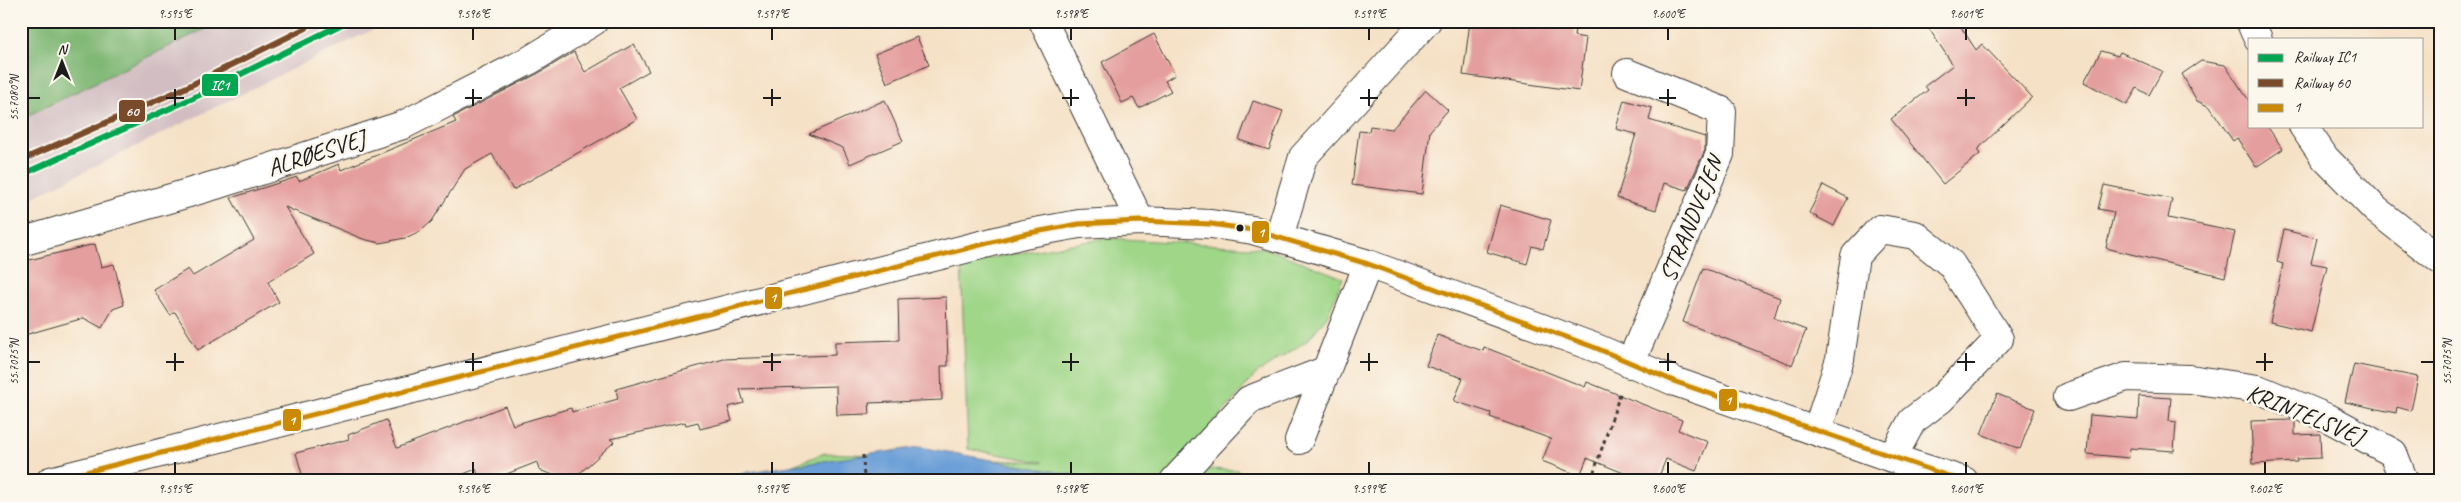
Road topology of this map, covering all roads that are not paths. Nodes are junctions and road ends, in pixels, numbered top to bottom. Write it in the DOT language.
graph roads {
  1 [pos="594,21"];
  2 [pos="1043,21"];
  3 [pos="1427,21"];
  4 [pos="2250,21"];
  5 [pos="2258,38"];
  6 [pos="1627,73"];
  7 [pos="2304,128"];
  8 [pos="1140,221"];
  9 [pos="1279,237"];
  10 [pos="21,242"];
  11 [pos="2440,260"];
  12 [pos="1368,264"];
  13 [pos="1630,364"];
  14 [pos="1327,370"];
  15 [pos="2068,397"];
  16 [pos="1817,431"];
  17 [pos="1299,440"];
  18 [pos="1892,458"];
  19 [pos="50,481"];
  20 [pos="1174,481"];
  21 [pos="1964,481"];
  22 [pos="2404,481"];
  1 -- 10 [label="street, ALRØESVEJ"];
  2 -- 8 [label="street"];
  3 -- 9 [label="street"];
  4 -- 5 [label="street"];
  6 -- 13 [label="street, STRANDVEJEN"];
  7 -- 11 [label="street"];
  8 -- 9 [label="street"];
  8 -- 19 [label="street"];
  9 -- 12 [label="street"];
  12 -- 13 [label="street"];
  12 -- 14 [label="street"];
  13 -- 16 [label="street"];
  14 -- 17 [label="street"];
  14 -- 20 [label="street"];
  15 -- 22 [label="street, KRINTELSVEJ"];
  16 -- 18 [label="street"];
  16 -- 18 [label="street"];
  18 -- 21 [label="street"];
}
